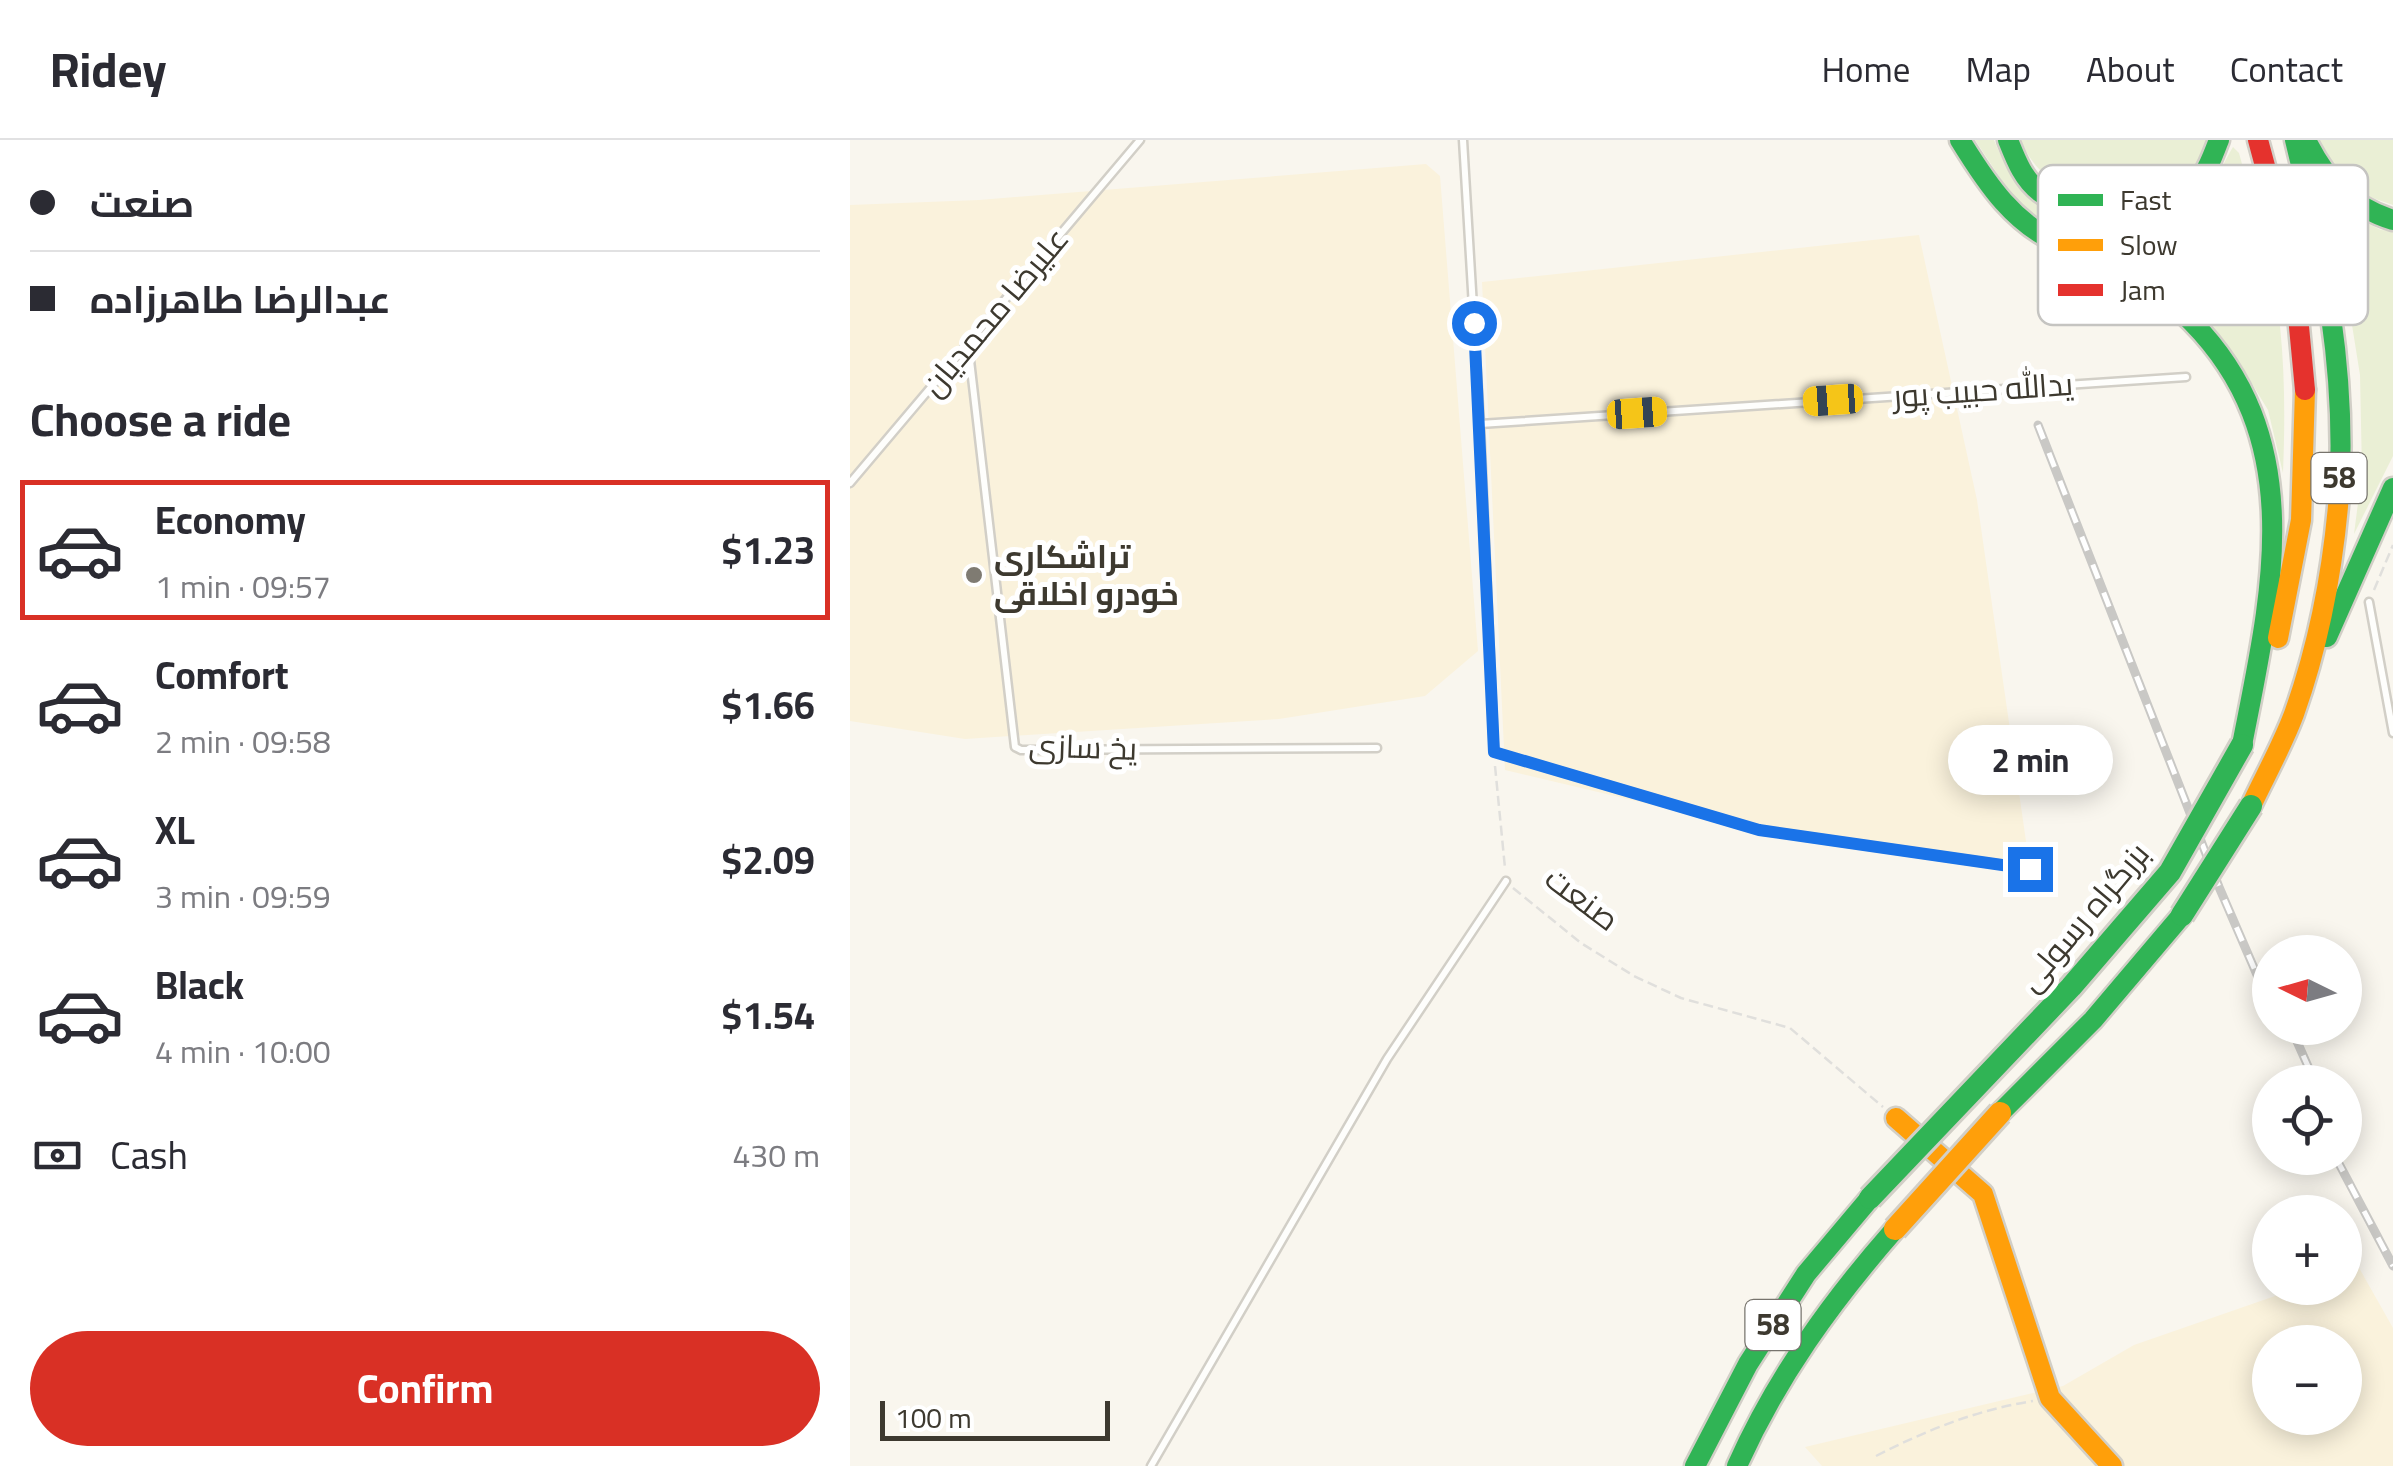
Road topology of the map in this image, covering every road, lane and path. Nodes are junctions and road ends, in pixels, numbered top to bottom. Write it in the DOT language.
graph roads {
  1 [pos="1140,140"];
  2 [pos="1462,140"];
  3 [pos="1960,140"];
  4 [pos="2008,140"];
  5 [pos="2219,140"];
  6 [pos="2258,140"];
  7 [pos="2295,140"];
  8 [pos="2306,140"];
  9 [pos="2208,165"];
  10 [pos="2265,165"];
  11 [pos="2300,165"];
  12 [pos="2318,165"];
  13 [pos="2038,188"];
  14 [pos="2368,211"];
  15 [pos="2393,220"];
  16 [pos="2038,233"];
  17 [pos="2199,325"];
  18 [pos="2299,325"];
  19 [pos="2334,325"];
  20 [pos="968,343"];
  21 [pos="2186,377"];
  22 [pos="1480,424"];
  23 [pos="850,484"];
  24 [pos="2393,488"];
  25 [pos="2393,545"];
  26 [pos="2369,602"];
  27 [pos="2293,715"];
  28 [pos="2393,733"];
  29 [pos="2242,745"];
  30 [pos="1377,748"];
  31 [pos="1494,752"];
  32 [pos="2030,869"];
  33 [pos="1506,881"];
  34 [pos="1896,1118"];
  35 [pos="2050,1398"];
  36 [pos="1876,1456"];
  37 [pos="1150,1466"];
  38 [pos="1695,1466"];
  39 [pos="1737,1466"];
  40 [pos="2112,1466"];
  1 -- 20 [label="lane, علیرضا محمدیان"];
  2 -- 22 [label="lane"];
  3 -- 16 [label="main road"];
  4 -- 13 [label="main road"];
  5 -- 9 [label="main road"];
  6 -- 10 [label="main road, بزرگراه رسولی / 58"];
  7 -- 11 [label="main road, 58"];
  8 -- 12 [label="main road"];
  14 -- 15 [label="main road"];
  17 -- 29 [label="main road"];
  18 -- 29 [label="main road, بزرگراه رسولی / 58"];
  19 -- 27 [label="main road, 58"];
  20 -- 23 [label="lane, علیرضا محمدیان"];
  20 -- 30 [label="lane, یخ سازی"];
  21 -- 22 [label="lane, یدالله حبیب پور"];
  22 -- 31 [label="lane"];
  24 -- 27 [label="main road"];
  25 -- 26 [label="path"];
  26 -- 28 [label="lane"];
  27 -- 39 [label="main road, 58, bridge"];
  29 -- 38 [label="main road, بزرگراه رسولی / 58, bridge"];
  31 -- 32 [label="lane"];
  31 -- 33 [label="path, صنعت"];
  33 -- 34 [label="path, صنعت"];
  33 -- 37 [label="lane"];
  34 -- 35 [label="main road"];
  35 -- 36 [label="path"];
  35 -- 40 [label="main road"];
}
